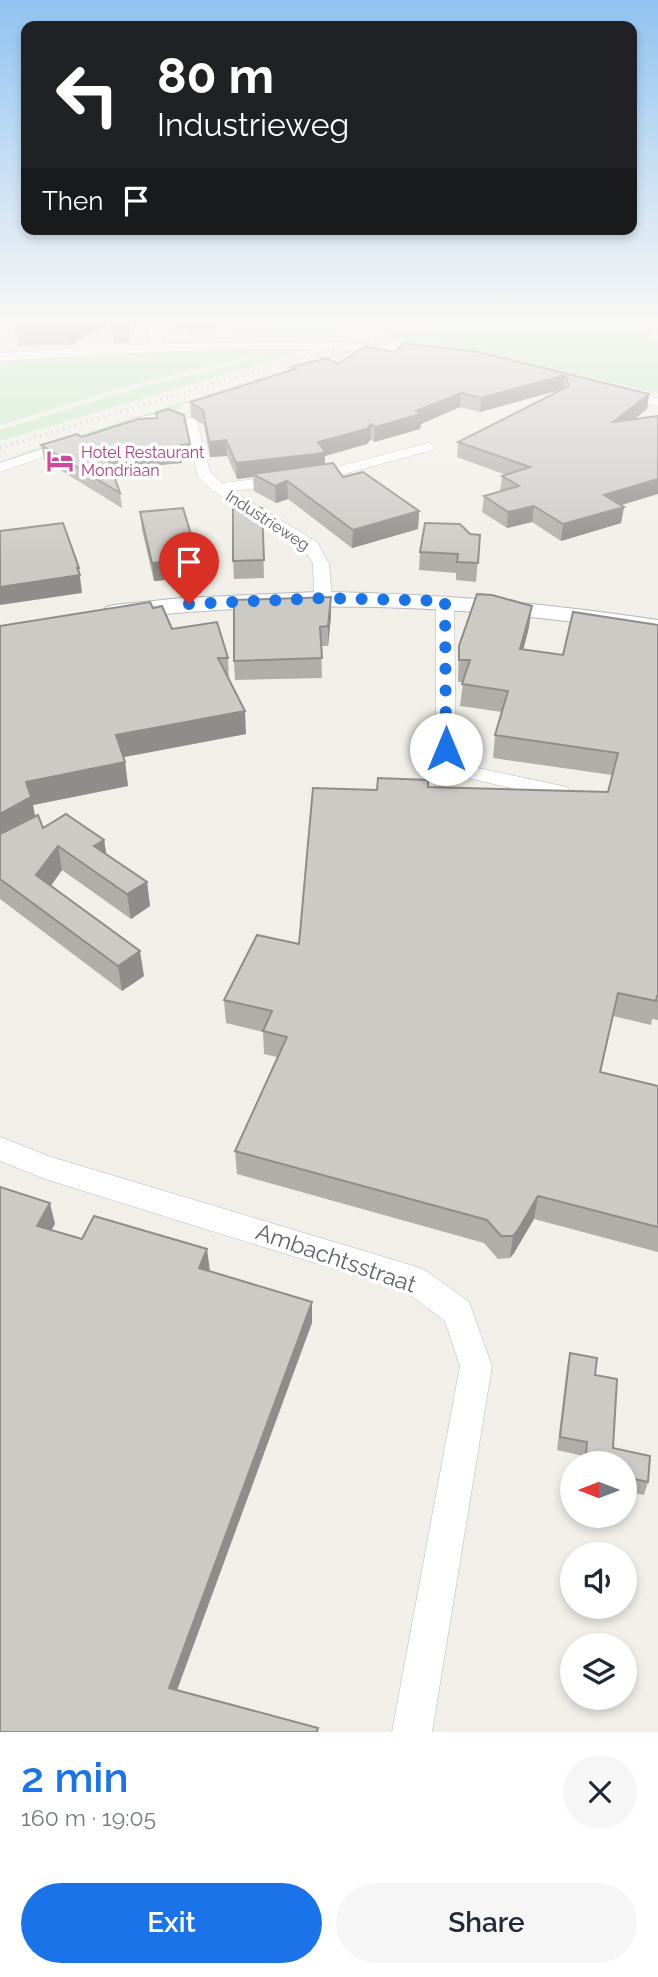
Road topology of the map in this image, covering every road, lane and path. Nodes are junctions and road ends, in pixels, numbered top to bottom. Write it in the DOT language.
graph roads {
  1 [pos="189,406"];
  2 [pos="176,417"];
  3 [pos="108,431"];
  4 [pos="82,439"];
  5 [pos="428,447"];
  6 [pos="0,468"];
  7 [pos="218,488"];
  8 [pos="323,598"];
  9 [pos="445,601"];
  10 [pos="90,615"];
  11 [pos="658,627"];
  12 [pos="559,792"];
  13 [pos="0,1149"];
  14 [pos="412,1732"];
  1 -- 2 [label="street"];
  2 -- 3 [label="street"];
  2 -- 7 [label="street"];
  4 -- 6 [label="street"];
  5 -- 7 [label="street, Industrieweg"];
  7 -- 8 [label="street, Industrieweg"];
  8 -- 9 [label="street"];
  8 -- 10 [label="street"];
  9 -- 11 [label="street"];
  9 -- 12 [label="street"];
  13 -- 14 [label="street, Ambachtsstraat"];
}
